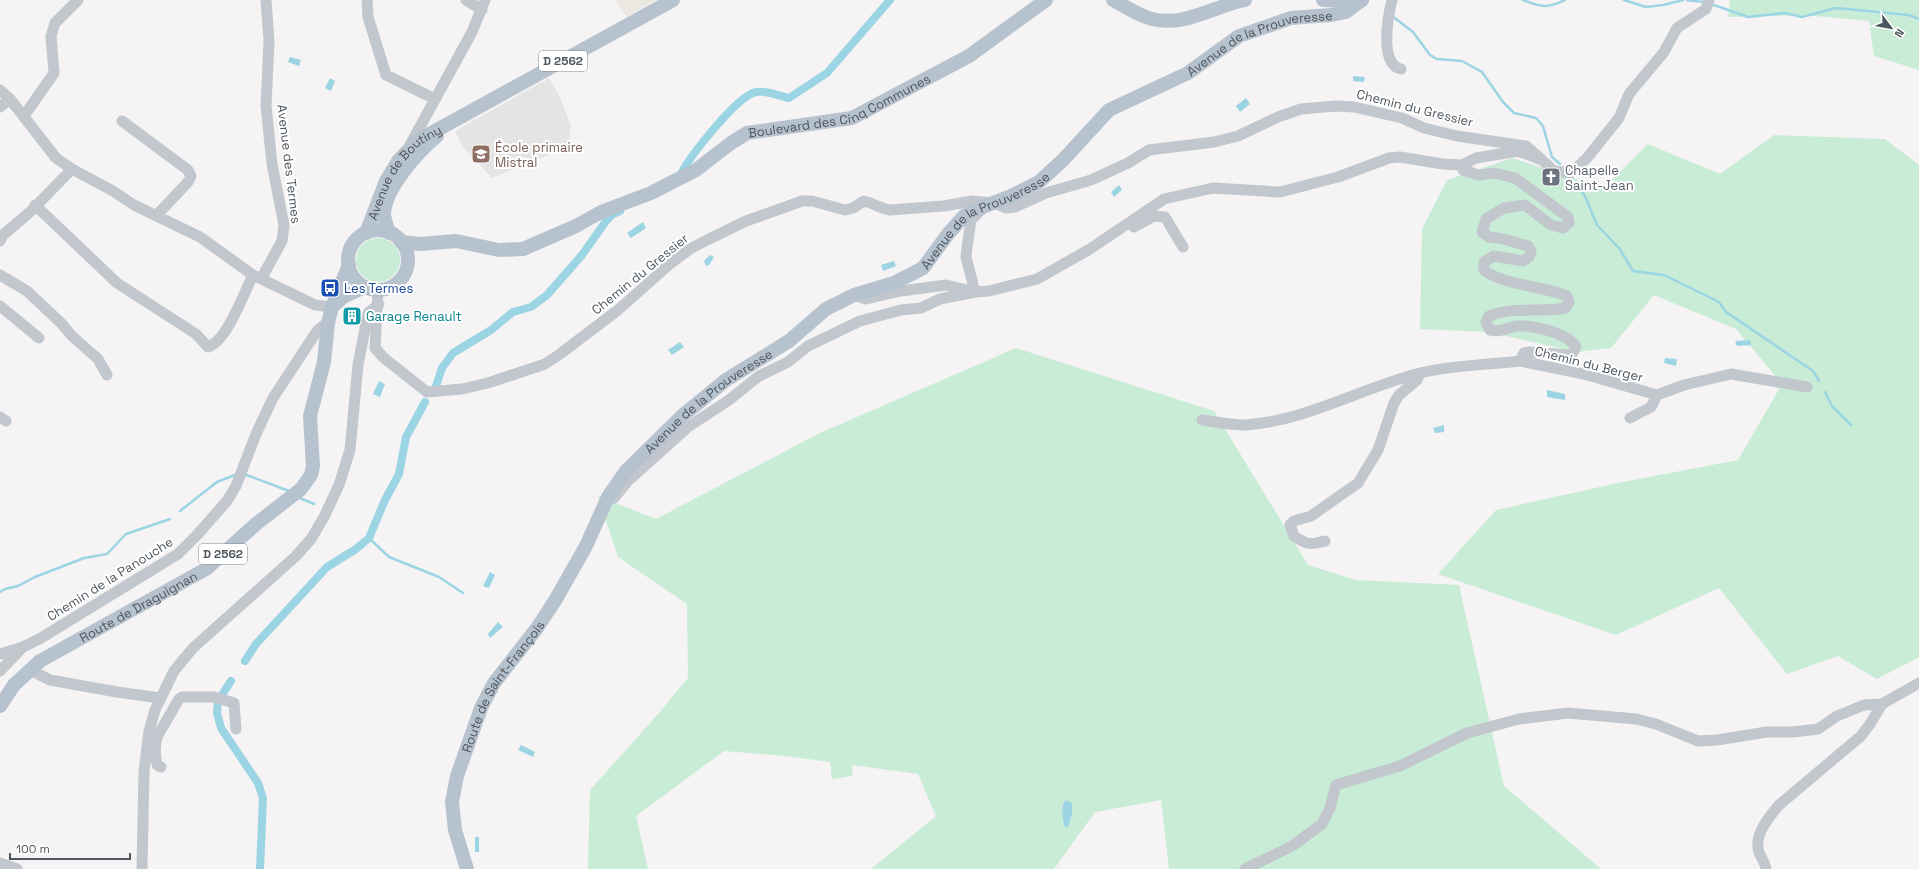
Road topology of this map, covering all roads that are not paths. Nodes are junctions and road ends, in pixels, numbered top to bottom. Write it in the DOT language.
graph roads {
  1 [pos="78,0"];
  2 [pos="266,0"];
  3 [pos="367,0"];
  4 [pos="466,0"];
  5 [pos="673,0"];
  6 [pos="1046,0"];
  7 [pos="1113,0"];
  8 [pos="1245,0"];
  9 [pos="1323,0"];
  10 [pos="1362,0"];
  11 [pos="1392,0"];
  12 [pos="1709,0"];
  13 [pos="484,5"];
  14 [pos="1401,69"];
  15 [pos="0,90"];
  16 [pos="10,99"];
  17 [pos="435,99"];
  18 [pos="0,107"];
  19 [pos="24,116"];
  20 [pos="122,121"];
  21 [pos="454,122"];
  22 [pos="418,135"];
  23 [pos="1542,160"];
  24 [pos="1462,165"];
  25 [pos="400,166"];
  26 [pos="72,169"];
  27 [pos="35,205"];
  28 [pos="989,205"];
  29 [pos="156,216"];
  30 [pos="1115,232"];
  31 [pos="389,233"];
  32 [pos="366,234"];
  33 [pos="0,241"];
  34 [pos="446,241"];
  35 [pos="401,242"];
  36 [pos="1183,247"];
  37 [pos="408,264"];
  38 [pos="349,265"];
  39 [pos="0,275"];
  40 [pos="257,277"];
  41 [pos="975,292"];
  42 [pos="374,294"];
  43 [pos="854,295"];
  44 [pos="0,306"];
  45 [pos="332,307"];
  46 [pos="328,324"];
  47 [pos="39,338"];
  48 [pos="1520,361"];
  49 [pos="1420,373"];
  50 [pos="107,375"];
  51 [pos="1807,387"];
  52 [pos="1657,396"];
  53 [pos="1630,418"];
  54 [pos="1202,420"];
  55 [pos="599,515"];
  56 [pos="1325,541"];
  57 [pos="23,647"];
  58 [pos="0,654"];
  59 [pos="0,670"];
  60 [pos="30,670"];
  61 [pos="1919,683"];
  62 [pos="160,698"];
  63 [pos="1882,704"];
  64 [pos="0,706"];
  65 [pos="236,729"];
  66 [pos="153,733"];
  67 [pos="161,767"];
  68 [pos="0,863"];
  69 [pos="1247,868"];
  70 [pos="16,869"];
  71 [pos="142,869"];
  72 [pos="467,869"];
  73 [pos="1766,869"];
  1 -- 19 [label="street"];
  2 -- 40 [label="street, Avenue des Termes"];
  3 -- 17 [label="street"];
  4 -- 13 [label="street"];
  5 -- 21 [label="main road, Avenue de Boutiny / D 2562"];
  6 -- 34 [label="main road, Boulevard des Cinq Communes"];
  7 -- 8 [label="main road"];
  9 -- 10 [label="main road"];
  10 -- 28 [label="main road, Avenue de la Prouveresse"];
  11 -- 14 [label="street"];
  12 -- 23 [label="street"];
  13 -- 17 [label="street"];
  15 -- 16 [label="street"];
  16 -- 18 [label="street"];
  16 -- 19 [label="street"];
  17 -- 22 [label="street"];
  19 -- 26 [label="street"];
  20 -- 29 [label="street"];
  21 -- 22 [label="main road, Avenue de Boutiny / D 2562"];
  21 -- 25 [label="main road, Avenue de Boutiny / D 2562"];
  22 -- 25 [label="main road, Avenue de Boutiny / D 2562"];
  23 -- 24 [label="street"];
  23 -- 28 [label="street, Chemin du Gressier"];
  24 -- 30 [label="street"];
  24 -- 48 [label="street, Chemin du Berger"];
  25 -- 31 [label="main road, Avenue de Boutiny / D 2562"];
  25 -- 32 [label="main road, Avenue de Boutiny / D 2562"];
  26 -- 27 [label="street"];
  26 -- 29 [label="street"];
  27 -- 33 [label="street"];
  27 -- 40 [label="street, Avenue des Termes"];
  28 -- 41 [label="street"];
  28 -- 42 [label="street, Chemin du Gressier"];
  28 -- 43 [label="main road, Avenue de la Prouveresse"];
  29 -- 40 [label="street"];
  30 -- 36 [label="street"];
  30 -- 41 [label="street"];
  31 -- 32 [label="main road"];
  31 -- 35 [label="main road"];
  32 -- 38 [label="main road"];
  34 -- 35 [label="main road, Boulevard des Cinq Communes"];
  34 -- 37 [label="main road"];
  35 -- 37 [label="main road"];
  37 -- 42 [label="main road"];
  38 -- 42 [label="main road"];
  38 -- 45 [label="main road, Route de Draguignan / D 2562"];
  39 -- 50 [label="street"];
  40 -- 45 [label="street"];
  41 -- 43 [label="street"];
  41 -- 55 [label="street"];
  42 -- 45 [label="main road"];
  42 -- 62 [label="street"];
  43 -- 55 [label="main road, Avenue de la Prouveresse"];
  44 -- 47 [label="street"];
  45 -- 46 [label="main road, Route de Draguignan / D 2562"];
  46 -- 57 [label="street, Chemin de la Panouche"];
  46 -- 60 [label="main road, Route de Draguignan / D 2562"];
  48 -- 49 [label="street"];
  48 -- 52 [label="street, Chemin du Berger"];
  49 -- 54 [label="street"];
  49 -- 56 [label="street"];
  51 -- 52 [label="street, Chemin du Berger"];
  52 -- 53 [label="street"];
  55 -- 72 [label="main road, Route de Saint-François"];
  57 -- 58 [label="street, Chemin de la Panouche"];
  57 -- 59 [label="street"];
  60 -- 62 [label="street"];
  60 -- 64 [label="main road, Route de Draguignan / D 2562"];
  61 -- 63 [label="street"];
  62 -- 66 [label="street"];
  63 -- 69 [label="street"];
  63 -- 73 [label="street"];
  65 -- 66 [label="street"];
  66 -- 67 [label="street"];
  66 -- 71 [label="street"];
  68 -- 70 [label="street"];
}
